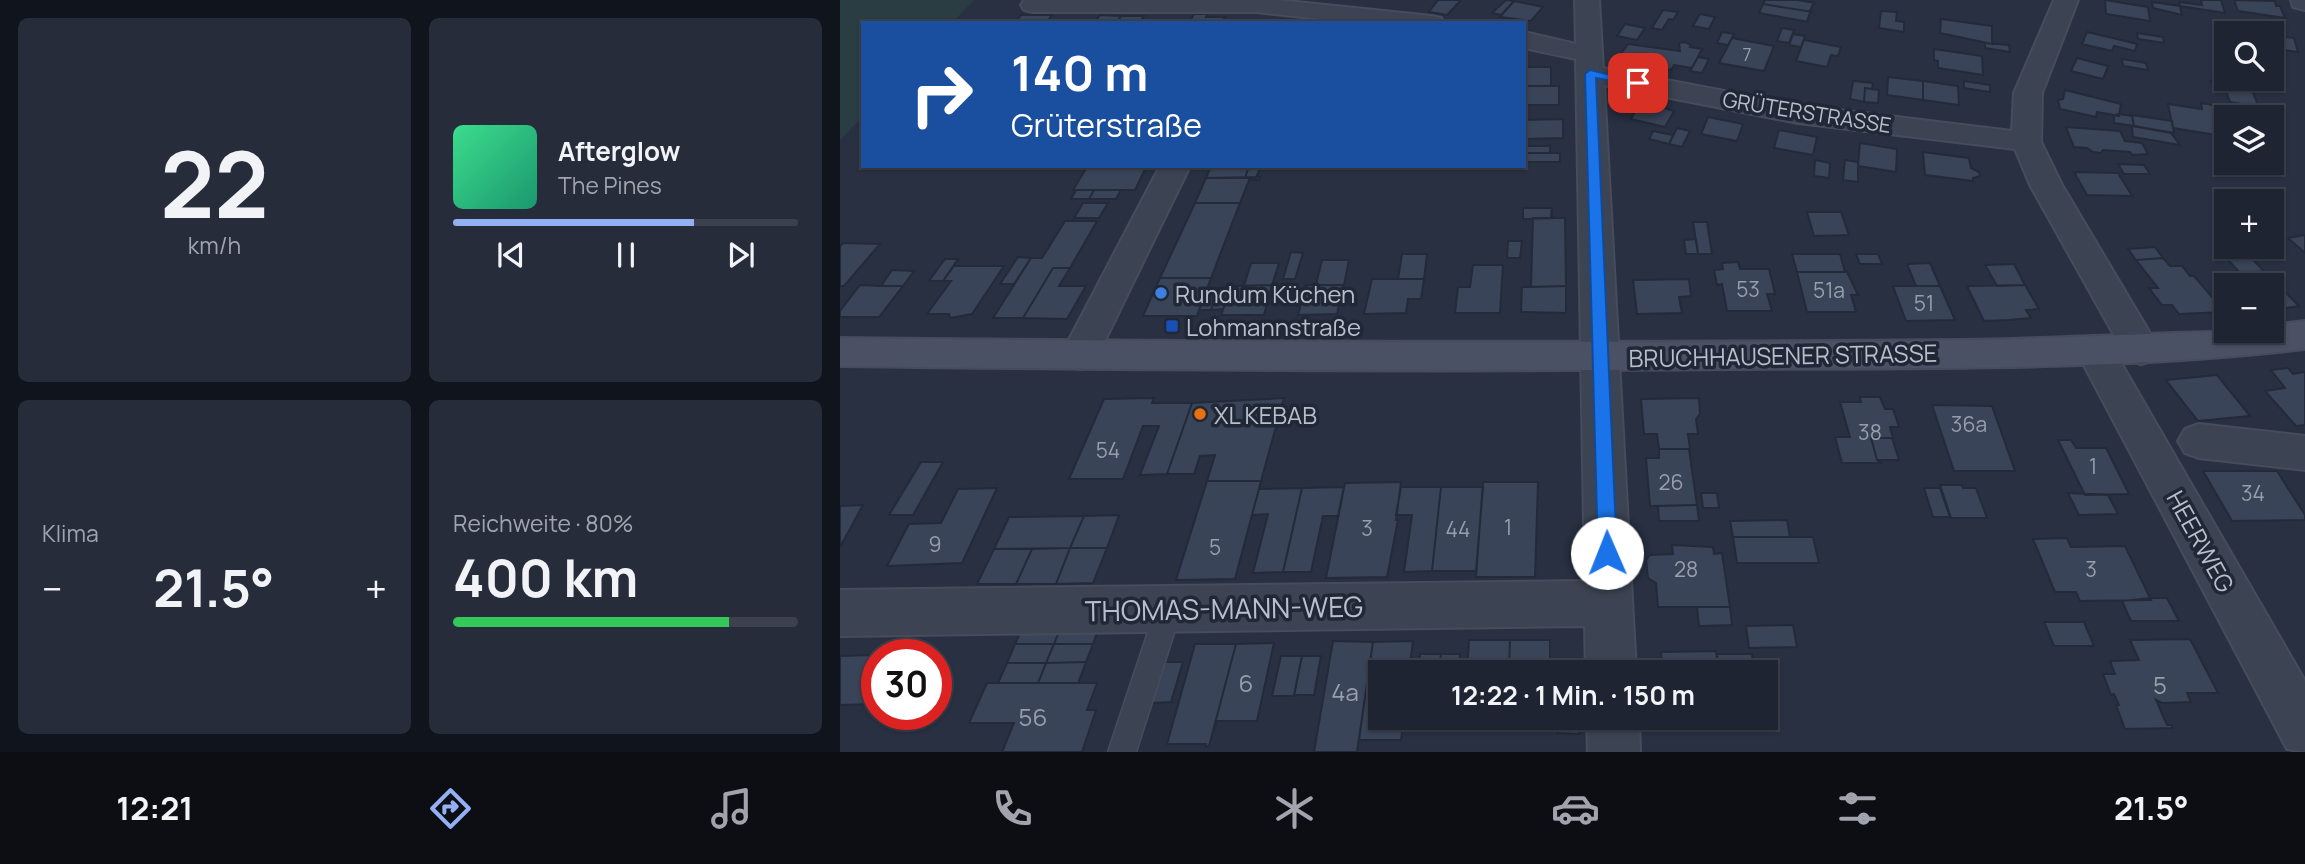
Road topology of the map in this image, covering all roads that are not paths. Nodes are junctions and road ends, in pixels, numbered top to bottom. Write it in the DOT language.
graph roads {
  1 [pos="1587,0"];
  2 [pos="2066,0"];
  3 [pos="1033,5"];
  4 [pos="1253,9"];
  5 [pos="1406,21"];
  6 [pos="1526,41"];
  7 [pos="1589,64"];
  8 [pos="2026,142"];
  9 [pos="1174,168"];
  10 [pos="2305,335"];
  11 [pos="2141,350"];
  12 [pos="840,352"];
  13 [pos="2095,352"];
  14 [pos="1080,355"];
  15 [pos="1602,356"];
  16 [pos="2199,441"];
  17 [pos="2305,453"];
  18 [pos="1609,603"];
  19 [pos="1168,608"];
  20 [pos="840,614"];
  21 [pos="1611,660"];
  22 [pos="1613,730"];
  23 [pos="2305,731"];
  24 [pos="1122,752"];
  25 [pos="1614,752"];
  1 -- 7 [label="street"];
  2 -- 8 [label="street"];
  3 -- 4 [label="street"];
  4 -- 5 [label="street"];
  6 -- 7 [label="street, GRÜTERSTRASSE"];
  7 -- 8 [label="street, GRÜTERSTRASSE"];
  7 -- 15 [label="street"];
  8 -- 11 [label="street"];
  9 -- 14 [label="street"];
  10 -- 11 [label="street, BRUCHHAUSENER STRASSE"];
  11 -- 13 [label="street, BRUCHHAUSENER STRASSE"];
  12 -- 14 [label="street, BRUCHHAUSENER STRASSE"];
  13 -- 15 [label="street, BRUCHHAUSENER STRASSE"];
  13 -- 23 [label="street, HEERWEG"];
  14 -- 15 [label="street, BRUCHHAUSENER STRASSE"];
  15 -- 18 [label="street"];
  16 -- 17 [label="street"];
  18 -- 19 [label="street, THOMAS-MANN-WEG"];
  18 -- 21 [label="street"];
  19 -- 20 [label="street, THOMAS-MANN-WEG"];
  19 -- 24 [label="lane"];
  22 -- 25 [label="street"];
}
